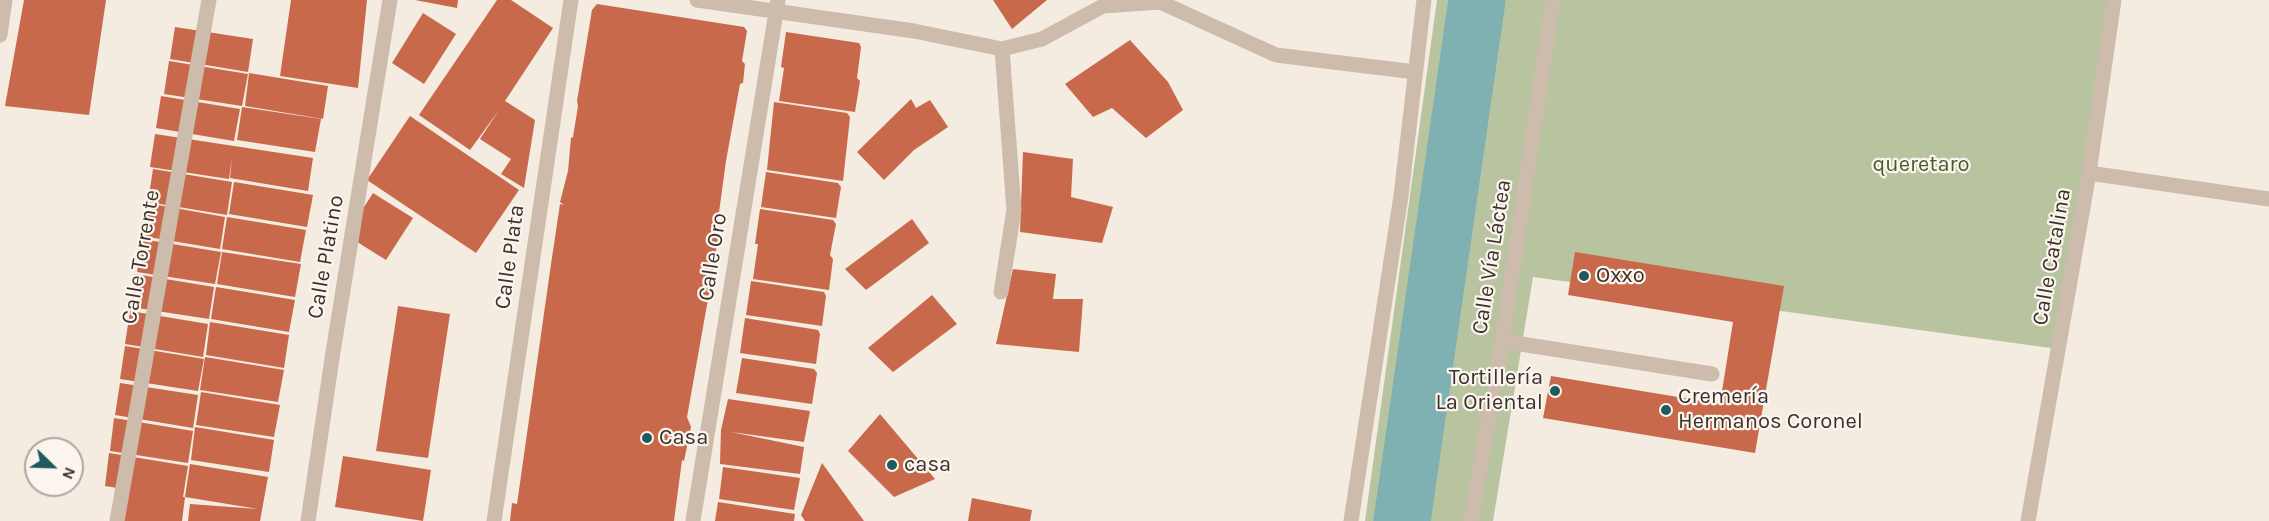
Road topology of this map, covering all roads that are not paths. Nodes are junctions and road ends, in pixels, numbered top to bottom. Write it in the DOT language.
graph roads {
  1 [pos="5,0"];
  2 [pos="209,0"];
  3 [pos="390,0"];
  4 [pos="571,0"];
  5 [pos="697,0"];
  6 [pos="1424,0"];
  7 [pos="1553,0"];
  8 [pos="2114,0"];
  9 [pos="1159,1"];
  10 [pos="777,6"];
  11 [pos="0,35"];
  12 [pos="1002,49"];
  13 [pos="1415,72"];
  14 [pos="2089,173"];
  15 [pos="2269,200"];
  16 [pos="1001,292"];
  17 [pos="1502,341"];
  18 [pos="1712,374"];
  19 [pos="117,521"];
  20 [pos="308,521"];
  21 [pos="494,521"];
  22 [pos="693,521"];
  23 [pos="1351,521"];
  24 [pos="1471,521"];
  25 [pos="2028,521"];
  1 -- 11 [label="street"];
  2 -- 19 [label="street, Calle Torrente"];
  3 -- 20 [label="street, Calle Platino"];
  4 -- 21 [label="street, Calle Plata"];
  5 -- 10 [label="street"];
  6 -- 13 [label="street"];
  7 -- 17 [label="street, Calle Vía Láctea"];
  8 -- 14 [label="street, Calle Catalina"];
  9 -- 12 [label="street"];
  9 -- 13 [label="street"];
  10 -- 12 [label="street"];
  10 -- 22 [label="street, Calle Oro"];
  12 -- 16 [label="street"];
  13 -- 23 [label="street"];
  14 -- 15 [label="street"];
  14 -- 25 [label="street, Calle Catalina"];
  17 -- 18 [label="street"];
  17 -- 24 [label="street, Calle Vía Láctea"];
}
